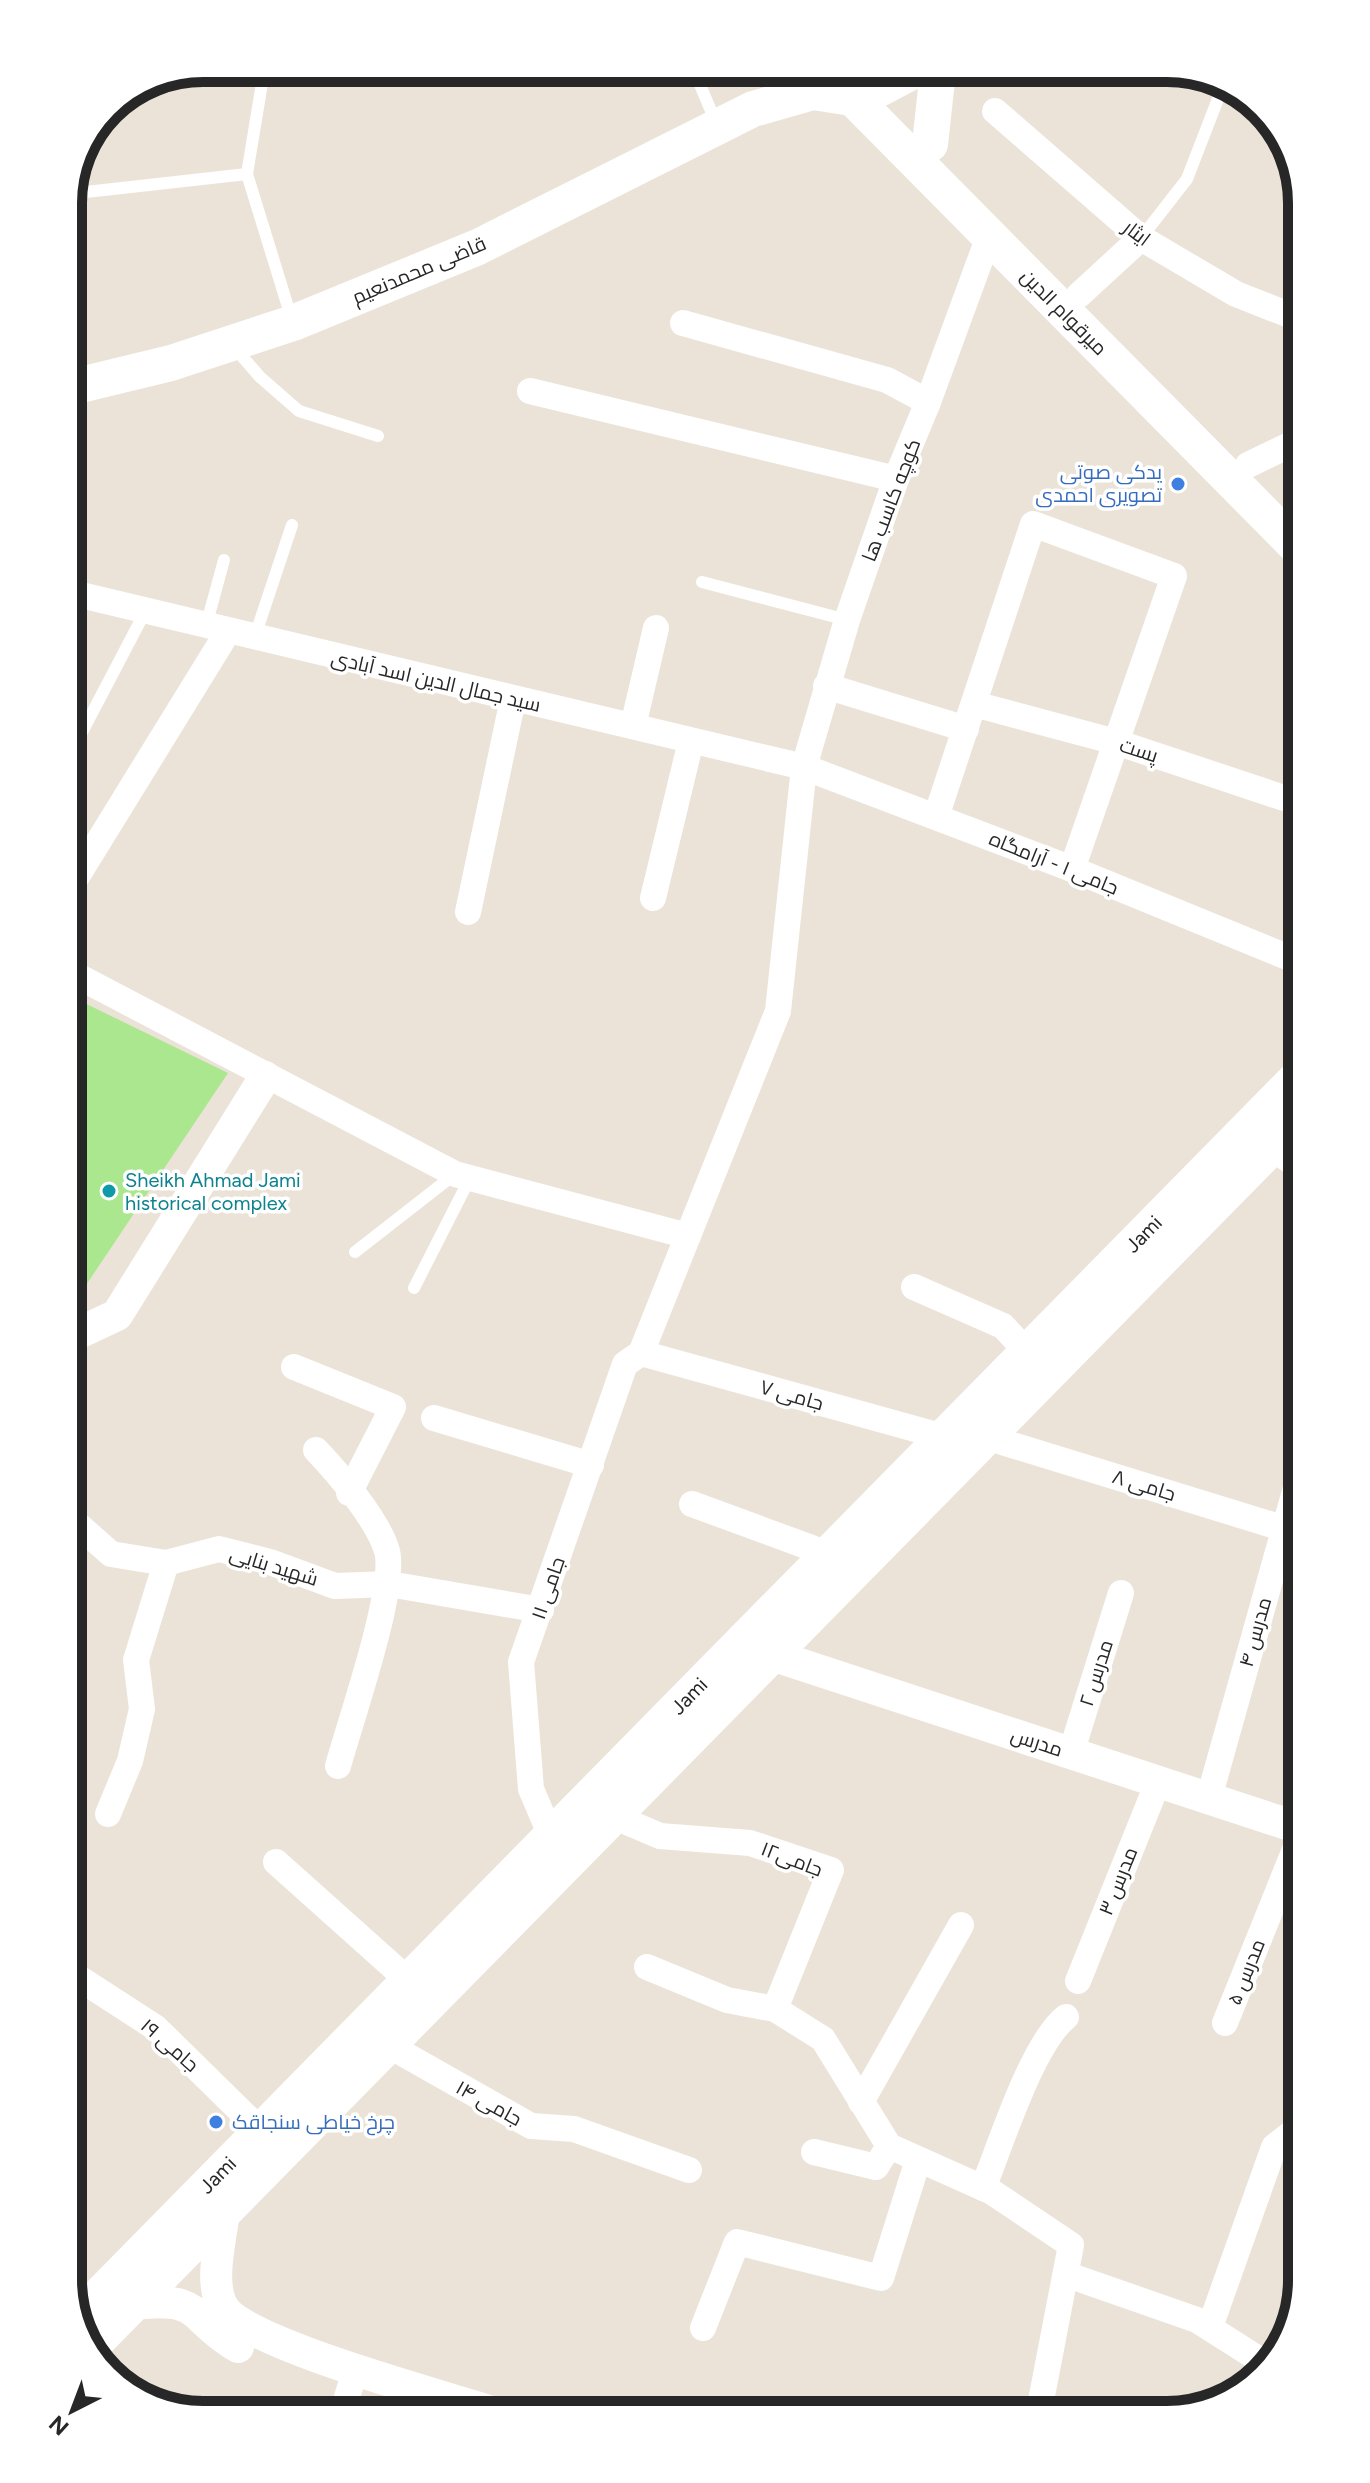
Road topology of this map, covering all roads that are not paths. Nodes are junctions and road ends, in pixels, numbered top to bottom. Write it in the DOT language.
graph roads {
  1 [pos="262,82"];
  2 [pos="699,82"];
  3 [pos="774,82"];
  4 [pos="937,82"];
  5 [pos="862,86"];
  6 [pos="1220,94"];
  7 [pos="753,109"];
  8 [pos="995,111"];
  9 [pos="718,128"];
  10 [pos="930,144"];
  11 [pos="247,174"];
  12 [pos="82,192"];
  13 [pos="989,236"];
  14 [pos="1141,238"];
  15 [pos="1079,295"];
  16 [pos="1288,314"];
  17 [pos="293,323"];
  18 [pos="683,323"];
  19 [pos="231,343"];
  20 [pos="1112,344"];
  21 [pos="82,385"];
  22 [pos="1155,387"];
  23 [pos="530,391"];
  24 [pos="928,402"];
  25 [pos="378,436"];
  26 [pos="1288,446"];
  27 [pos="1248,465"];
  28 [pos="896,479"];
  29 [pos="1288,505"];
  30 [pos="292,525"];
  31 [pos="1288,536"];
  32 [pos="224,560"];
  33 [pos="702,582"];
  34 [pos="82,596"];
  35 [pos="145,612"];
  36 [pos="847,620"];
  37 [pos="656,628"];
  38 [pos="216,630"];
  39 [pos="254,639"];
  40 [pos="826,686"];
  41 [pos="513,699"];
  42 [pos="970,717"];
  43 [pos="633,726"];
  44 [pos="82,732"];
  45 [pos="691,741"];
  46 [pos="1116,742"];
  47 [pos="804,767"];
  48 [pos="1288,799"];
  49 [pos="936,817"];
  50 [pos="82,866"];
  51 [pos="1072,869"];
  52 [pos="653,898"];
  53 [pos="468,912"];
  54 [pos="1288,957"];
  55 [pos="82,979"];
  56 [pos="265,1077"];
  57 [pos="1288,1087"];
  58 [pos="1288,1130"];
  59 [pos="1267,1152"];
  60 [pos="1288,1168"];
  61 [pos="462,1176"];
  62 [pos="688,1236"];
  63 [pos="355,1252"];
  64 [pos="914,1287"];
  65 [pos="414,1288"];
  66 [pos="82,1331"];
  67 [pos="1027,1352"];
  68 [pos="641,1353"];
  69 [pos="294,1367"];
  70 [pos="434,1418"];
  71 [pos="944,1437"];
  72 [pos="986,1437"];
  73 [pos="316,1450"];
  74 [pos="591,1465"];
  75 [pos="349,1493"];
  76 [pos="692,1504"];
  77 [pos="82,1528"];
  78 [pos="1288,1529"];
  79 [pos="1288,1547"];
  80 [pos="828,1554"];
  81 [pos="166,1563"];
  82 [pos="389,1584"];
  83 [pos="1121,1593"];
  84 [pos="541,1610"];
  85 [pos="759,1646"];
  86 [pos="1071,1753"];
  87 [pos="338,1766"];
  88 [pos="1158,1782"];
  89 [pos="1209,1798"];
  90 [pos="108,1814"];
  91 [pos="613,1816"];
  92 [pos="1288,1825"];
  93 [pos="551,1836"];
  94 [pos="276,1862"];
  95 [pos="1288,1865"];
  96 [pos="500,1910"];
  97 [pos="961,1925"];
  98 [pos="458,1952"];
  99 [pos="647,1967"];
  100 [pos="82,1980"];
  101 [pos="409,1981"];
  102 [pos="1078,1981"];
  103 [pos="775,2009"];
  104 [pos="1066,2017"];
  105 [pos="1225,2023"];
  106 [pos="388,2045"];
  107 [pos="861,2102"];
  108 [pos="261,2131"];
  109 [pos="1288,2136"];
  110 [pos="889,2146"];
  111 [pos="814,2152"];
  112 [pos="918,2160"];
  113 [pos="689,2170"];
  114 [pos="983,2188"];
  115 [pos="224,2212"];
  116 [pos="1068,2275"];
  117 [pos="134,2304"];
  118 [pos="86,2309"];
  119 [pos="1210,2327"];
  120 [pos="703,2328"];
  121 [pos="98,2340"];
  122 [pos="1259,2359"];
  123 [pos="349,2390"];
  124 [pos="386,2401"];
  125 [pos="420,2401"];
  126 [pos="1041,2401"];
  1 -- 11 [label="lane"];
  2 -- 9 [label="lane"];
  3 -- 7 [label="main road, قاضی محمدنعیم"];
  4 -- 10 [label="main road"];
  5 -- 7 [label="main road, قاضی محمدنعیم"];
  5 -- 10 [label="main road, میرقوام الدین"];
  5 -- 13 [label="main road, میرقوام الدین"];
  6 -- 14 [label="lane"];
  7 -- 9 [label="main road, قاضی محمدنعیم"];
  8 -- 14 [label="street, ایثار"];
  9 -- 17 [label="main road, قاضی محمدنعیم"];
  10 -- 15 [label="main road, میرقوام الدین"];
  11 -- 12 [label="lane"];
  11 -- 17 [label="lane"];
  13 -- 20 [label="main road, میرقوام الدین"];
  13 -- 24 [label="street, کوچه کاسب ها"];
  14 -- 15 [label="street"];
  14 -- 16 [label="street, ایثار"];
  15 -- 20 [label="main road, میرقوام الدین"];
  17 -- 19 [label="main road, قاضی محمدنعیم"];
  18 -- 24 [label="street"];
  19 -- 21 [label="main road, قاضی محمدنعیم"];
  19 -- 25 [label="lane"];
  20 -- 22 [label="main road, میرقوام الدین"];
  22 -- 27 [label="main road, میرقوام الدین"];
  22 -- 31 [label="main road, میرقوام الدین"];
  23 -- 28 [label="street"];
  24 -- 28 [label="street, کوچه کاسب ها"];
  26 -- 27 [label="street"];
  27 -- 29 [label="main road, میرقوام الدین"];
  28 -- 36 [label="street, کوچه کاسب ها"];
  30 -- 39 [label="lane"];
  32 -- 38 [label="lane"];
  33 -- 36 [label="lane"];
  34 -- 35 [label="street, سید جمال الدین اسد آبادی"];
  35 -- 38 [label="street, سید جمال الدین اسد آبادی"];
  35 -- 44 [label="lane"];
  36 -- 40 [label="street, کوچه کاسب ها"];
  37 -- 43 [label="street"];
  38 -- 39 [label="street, سید جمال الدین اسد آبادی"];
  38 -- 50 [label="street"];
  39 -- 41 [label="street, سید جمال الدین اسد آبادی"];
  40 -- 42 [label="street, پست"];
  40 -- 47 [label="street, کوچه کاسب ها"];
  41 -- 43 [label="street, سید جمال الدین اسد آبادی"];
  41 -- 53 [label="street"];
  42 -- 46 [label="street, پست"];
  42 -- 46 [label="street"];
  42 -- 49 [label="street"];
  43 -- 45 [label="street, سید جمال الدین اسد آبادی"];
  45 -- 47 [label="street, سید جمال الدین اسد آبادی"];
  45 -- 52 [label="street"];
  46 -- 48 [label="street, پست"];
  46 -- 51 [label="street"];
  47 -- 49 [label="street, جامی ۱ - آرامگاه"];
  47 -- 62 [label="street, کوچه کاسب ها"];
  49 -- 51 [label="street, جامی ۱ - آرامگاه"];
  51 -- 54 [label="street, جامی ۱ - آرامگاه"];
  55 -- 56 [label="street"];
  56 -- 61 [label="street"];
  56 -- 66 [label="street"];
  57 -- 67 [label="main road, Jami"];
  58 -- 59 [label="main road, Jami"];
  59 -- 60 [label="lane"];
  59 -- 72 [label="main road, Jami"];
  61 -- 62 [label="street"];
  61 -- 63 [label="lane"];
  61 -- 65 [label="lane"];
  62 -- 68 [label="street, جامی ۱۱"];
  64 -- 67 [label="street"];
  67 -- 71 [label="main road, Jami"];
  68 -- 71 [label="street, جامی ۷"];
  68 -- 74 [label="street, جامی ۱۱"];
  69 -- 75 [label="street"];
  70 -- 74 [label="street"];
  71 -- 80 [label="main road, Jami"];
  72 -- 78 [label="street, جامی ۸"];
  72 -- 85 [label="main road, Jami"];
  73 -- 75 [label="street"];
  74 -- 84 [label="street, جامی ۱۱"];
  75 -- 82 [label="street"];
  76 -- 80 [label="street"];
  77 -- 81 [label="street, شهید بنایی"];
  79 -- 89 [label="street, مدرس ۴"];
  80 -- 85 [label="main road, Jami"];
  81 -- 82 [label="street, شهید بنایی"];
  81 -- 90 [label="street"];
  82 -- 84 [label="street, شهید بنایی"];
  82 -- 87 [label="street"];
  83 -- 86 [label="street, مدرس ۲"];
  84 -- 93 [label="street, جامی ۱۱"];
  85 -- 86 [label="street, مدرس"];
  85 -- 91 [label="main road, Jami"];
  85 -- 93 [label="main road, Jami"];
  86 -- 88 [label="street, مدرس"];
  88 -- 89 [label="street, مدرس"];
  88 -- 102 [label="street, مدرس ۳"];
  89 -- 92 [label="street, مدرس"];
  91 -- 96 [label="main road, Jami"];
  91 -- 103 [label="street, جامی۱۲"];
  93 -- 96 [label="main road, Jami"];
  94 -- 101 [label="street"];
  95 -- 105 [label="street, مدرس ۵"];
  96 -- 98 [label="main road, Jami"];
  97 -- 107 [label="street"];
  98 -- 101 [label="main road, Jami"];
  98 -- 106 [label="main road, Jami"];
  99 -- 103 [label="street"];
  100 -- 108 [label="street, جامی ۱۹"];
  101 -- 108 [label="main road, Jami"];
  103 -- 107 [label="street"];
  104 -- 114 [label="street"];
  106 -- 113 [label="street, جامی ۱۴"];
  106 -- 115 [label="main road, Jami"];
  107 -- 110 [label="street"];
  108 -- 118 [label="main road, Jami"];
  109 -- 119 [label="street"];
  110 -- 111 [label="street"];
  110 -- 112 [label="street"];
  112 -- 114 [label="street"];
  112 -- 120 [label="street"];
  114 -- 116 [label="street"];
  115 -- 117 [label="main road, Jami"];
  115 -- 123 [label="street"];
  116 -- 119 [label="street"];
  116 -- 126 [label="street"];
  117 -- 121 [label="main road, Jami"];
  117 -- 123 [label="street"];
  119 -- 122 [label="street"];
  123 -- 124 [label="street"];
  123 -- 125 [label="street"];
}
